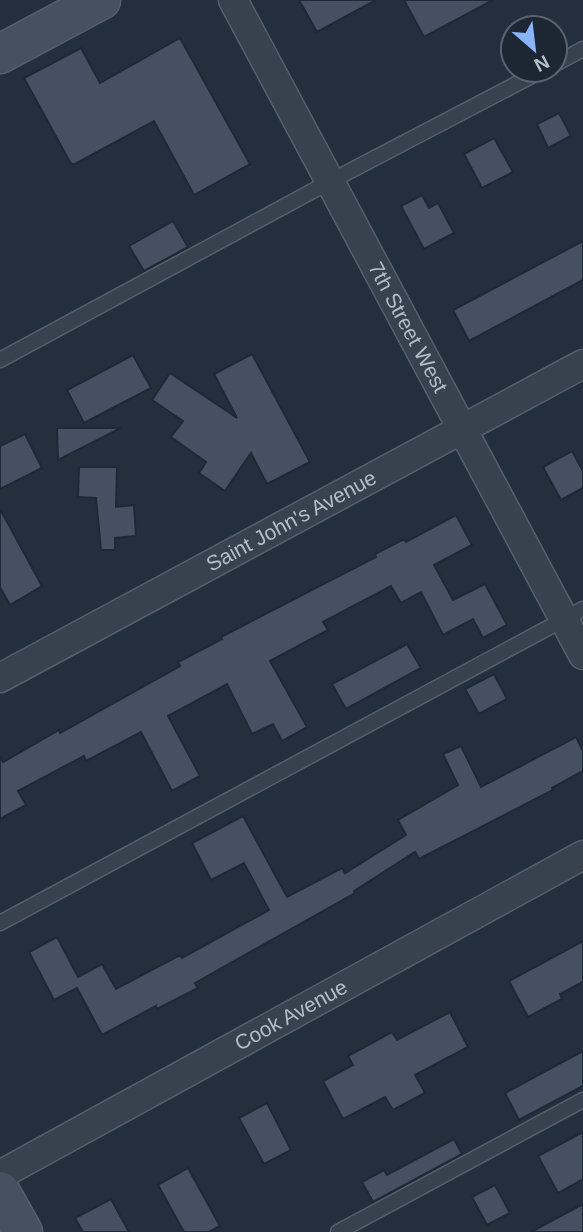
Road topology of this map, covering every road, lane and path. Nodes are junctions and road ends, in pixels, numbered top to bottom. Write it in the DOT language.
graph roads {
  1 [pos="101,0"];
  2 [pos="233,0"];
  3 [pos="0,54"];
  4 [pos="516,84"];
  5 [pos="331,181"];
  6 [pos="0,360"];
  7 [pos="583,364"];
  8 [pos="464,428"];
  9 [pos="573,614"];
  10 [pos="583,655"];
  11 [pos="0,678"];
  12 [pos="583,855"];
  13 [pos="0,923"];
  14 [pos="583,1100"];
  15 [pos="0,1175"];
  16 [pos="0,1191"];
  17 [pos="23,1232"];
  18 [pos="338,1232"];
  1 -- 3 [label="main road"];
  2 -- 5 [label="street, 7th Street West"];
  4 -- 5 [label="lane"];
  5 -- 6 [label="lane"];
  5 -- 8 [label="street, 7th Street West"];
  7 -- 8 [label="street, Saint John's Avenue"];
  8 -- 9 [label="street, 7th Street West"];
  8 -- 11 [label="street, Saint John's Avenue"];
  9 -- 10 [label="street, 7th Street West"];
  9 -- 13 [label="lane"];
  12 -- 15 [label="street, Cook Avenue"];
  14 -- 18 [label="lane"];
  16 -- 17 [label="main road"];
}
